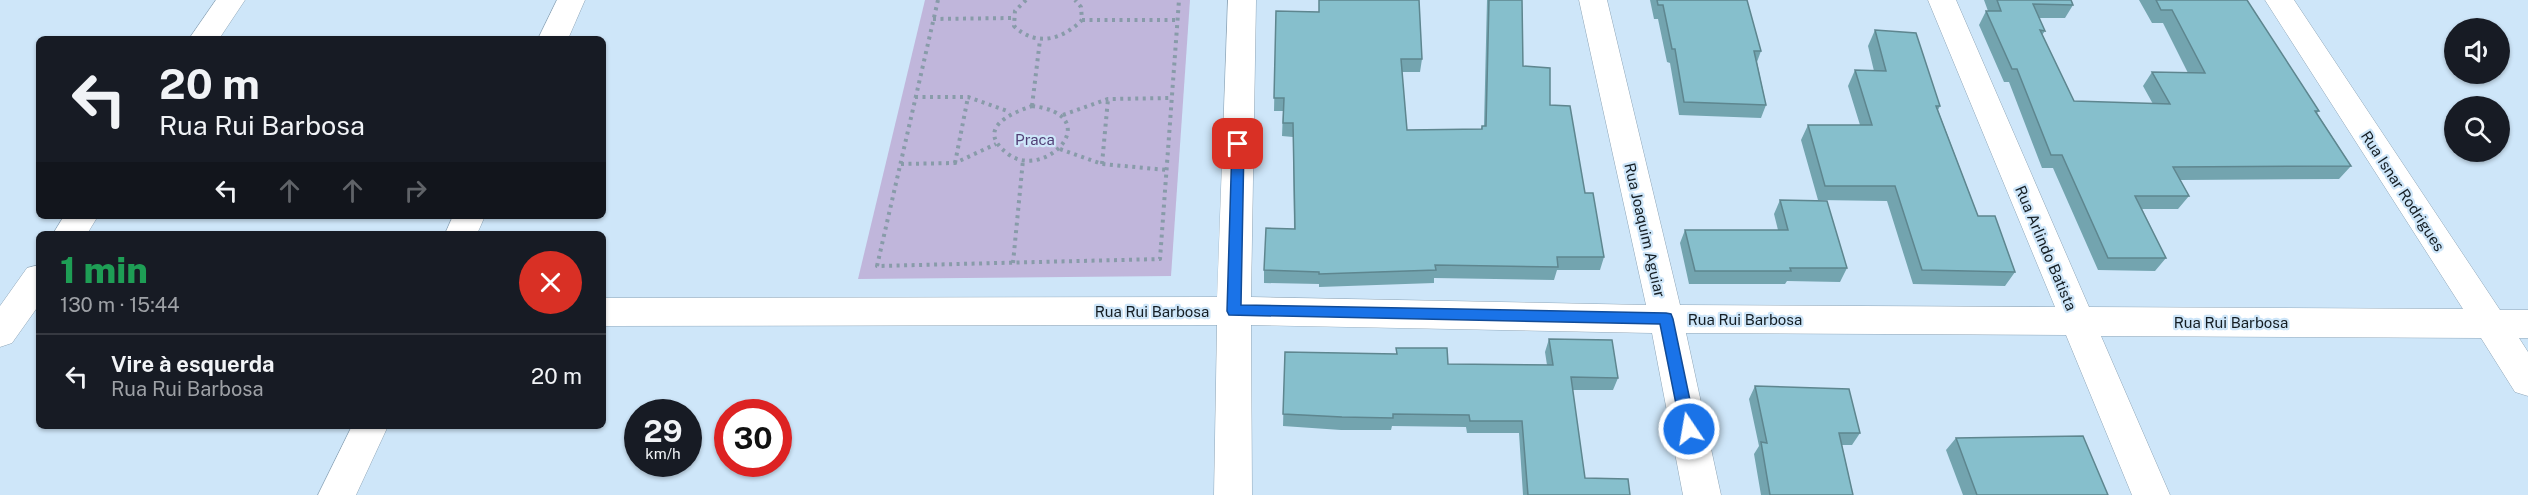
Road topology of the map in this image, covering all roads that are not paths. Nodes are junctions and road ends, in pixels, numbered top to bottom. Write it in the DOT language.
graph roads {
  1 [pos="231,0"];
  2 [pos="571,0"];
  3 [pos="1242,0"];
  4 [pos="1593,0"];
  5 [pos="1942,0"];
  6 [pos="2279,0"];
  7 [pos="206,36"];
  8 [pos="554,36"];
  9 [pos="35,290"];
  10 [pos="1234,311"];
  11 [pos="606,312"];
  12 [pos="1666,319"];
  13 [pos="2077,321"];
  14 [pos="2490,324"];
  15 [pos="2528,324"];
  16 [pos="0,333"];
  17 [pos="2528,381"];
  18 [pos="369,429"];
  19 [pos="337,495"];
  20 [pos="1233,495"];
  21 [pos="1702,495"];
  22 [pos="2151,495"];
  1 -- 7 [label="street"];
  2 -- 8 [label="street"];
  3 -- 10 [label="street"];
  4 -- 12 [label="street, Rua Joaquim Aguiar"];
  5 -- 13 [label="street, Rua Arlindo Batista"];
  6 -- 14 [label="street, Rua Isnar Rodrigues"];
  9 -- 16 [label="street"];
  10 -- 11 [label="street, Rua Rui Barbosa"];
  10 -- 12 [label="street, Rua Rui Barbosa"];
  10 -- 20 [label="street"];
  12 -- 13 [label="street, Rua Rui Barbosa"];
  12 -- 21 [label="street, Rua Joaquim Aguiar"];
  13 -- 14 [label="street, Rua Rui Barbosa"];
  13 -- 22 [label="street, Rua Arlindo Batista"];
  14 -- 15 [label="street, Rua Rui Barbosa"];
  14 -- 17 [label="street, Rua Isnar Rodrigues"];
  18 -- 19 [label="street"];
}
